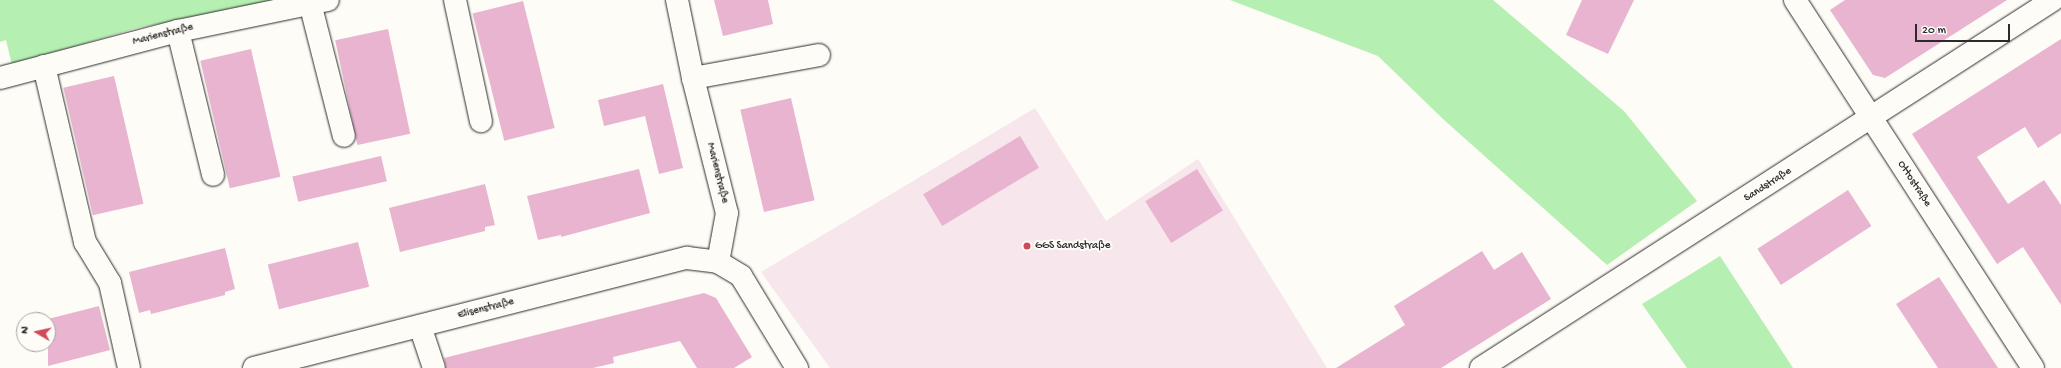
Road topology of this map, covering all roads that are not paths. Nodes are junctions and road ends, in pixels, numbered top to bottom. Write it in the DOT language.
graph roads {
  1 [pos="455,0"];
  2 [pos="677,0"];
  3 [pos="1795,0"];
  4 [pos="2053,0"];
  5 [pos="319,1"];
  6 [pos="178,31"];
  7 [pos="819,55"];
  8 [pos="44,66"];
  9 [pos="0,78"];
  10 [pos="693,78"];
  11 [pos="1871,117"];
  12 [pos="482,121"];
  13 [pos="344,136"];
  14 [pos="213,175"];
  15 [pos="718,262"];
  16 [pos="420,326"];
  17 [pos="129,368"];
  18 [pos="254,368"];
  19 [pos="434,368"];
  20 [pos="797,368"];
  21 [pos="1482,368"];
  22 [pos="2033,368"];
  1 -- 12 [label="street"];
  2 -- 10 [label="street, Marienstraße"];
  3 -- 11 [label="street, Ottostraße"];
  4 -- 11 [label="street, Sandstraße"];
  5 -- 6 [label="street, Marienstraße"];
  5 -- 13 [label="street"];
  6 -- 8 [label="street, Marienstraße"];
  6 -- 14 [label="street"];
  7 -- 10 [label="street"];
  8 -- 9 [label="street, Marienstraße"];
  8 -- 17 [label="street"];
  10 -- 15 [label="street, Marienstraße"];
  11 -- 21 [label="street, Sandstraße"];
  11 -- 22 [label="street, Ottostraße"];
  15 -- 16 [label="street, Elisenstraße"];
  15 -- 20 [label="street"];
  16 -- 18 [label="street, Elisenstraße"];
  16 -- 19 [label="street"];
}
